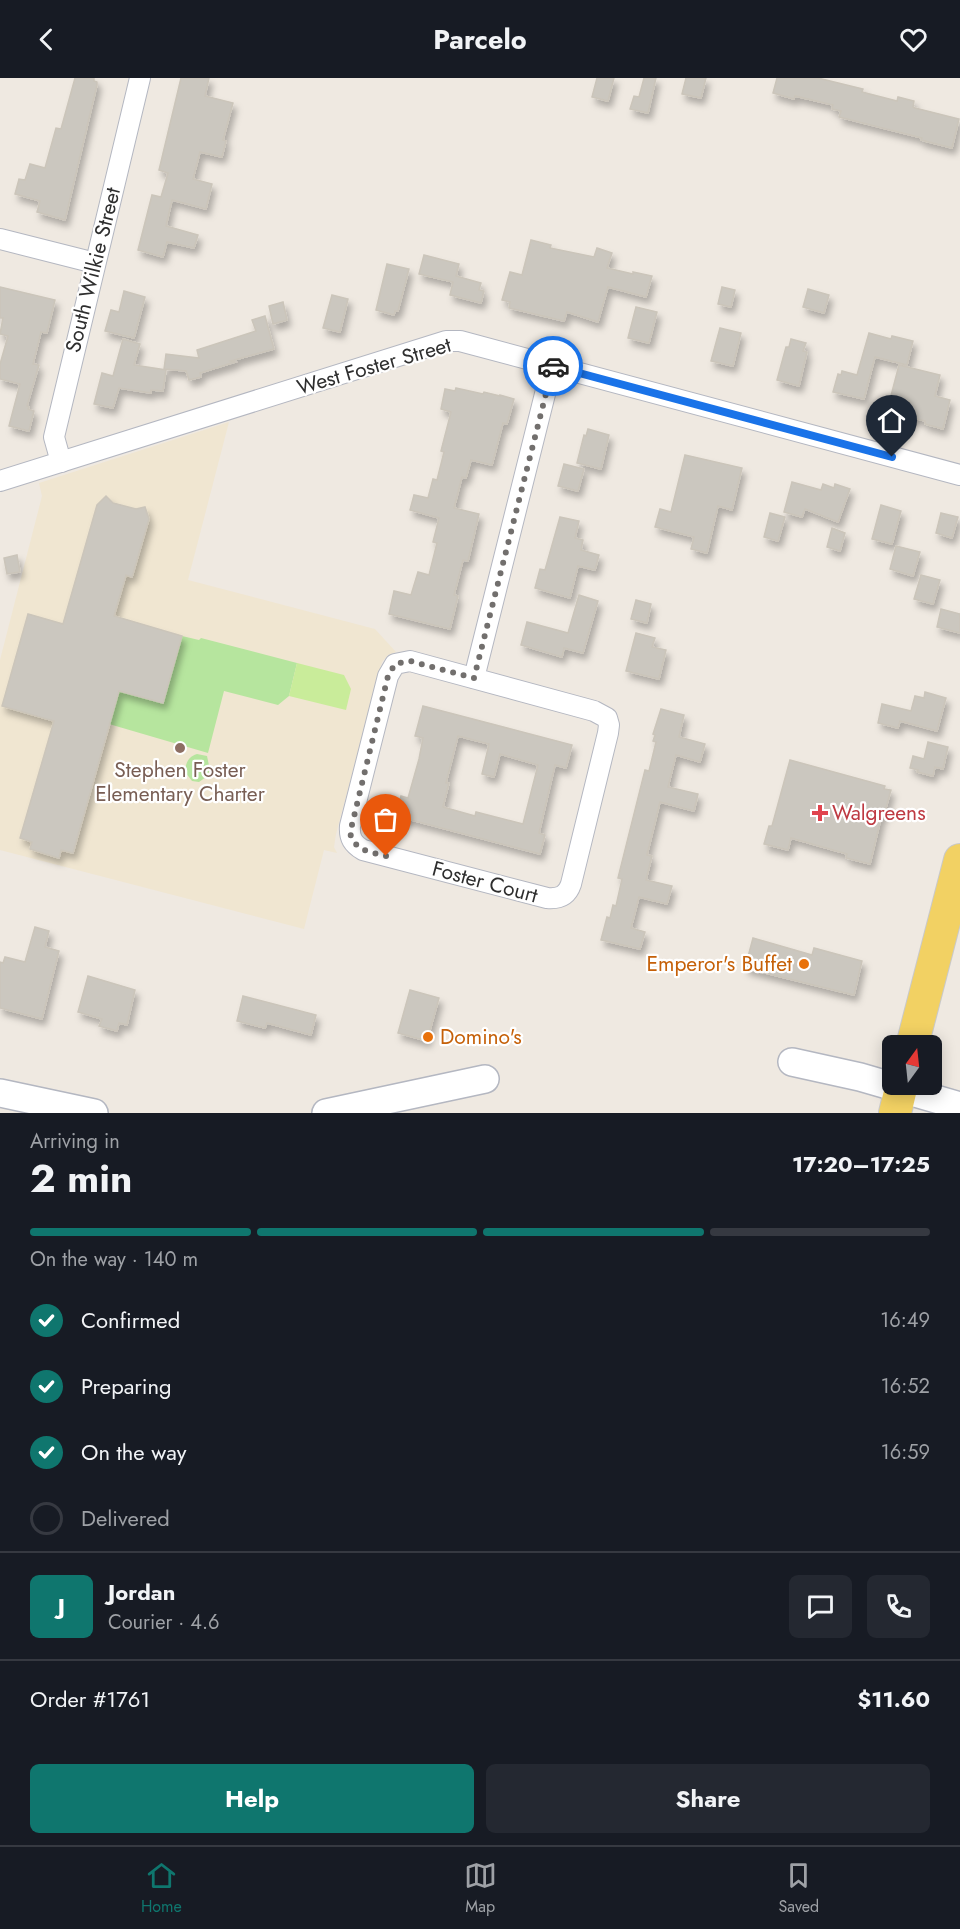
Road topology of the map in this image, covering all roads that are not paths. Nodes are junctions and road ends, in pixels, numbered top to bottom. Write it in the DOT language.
graph roads {
  1 [pos="140,78"];
  2 [pos="0,239"];
  3 [pos="95,263"];
  4 [pos="552,366"];
  5 [pos="61,462"];
  6 [pos="960,475"];
  7 [pos="0,481"];
  8 [pos="474,678"];
  9 [pos="960,860"];
  10 [pos="915,1035"];
  11 [pos="792,1062"];
  12 [pos="485,1079"];
  13 [pos="0,1093"];
  14 [pos="899,1096"];
  15 [pos="960,1106"];
  16 [pos="94,1113"];
  17 [pos="326,1113"];
  1 -- 3 [label="street, South Wilkie Street"];
  2 -- 3 [label="street"];
  3 -- 5 [label="street, South Wilkie Street"];
  4 -- 5 [label="street, West Foster Street"];
  4 -- 6 [label="street, West Foster Street"];
  4 -- 8 [label="street"];
  5 -- 7 [label="street, West Foster Street"];
  8 -- 8 [label="street, Foster Court"];
  9 -- 10 [label="main road"];
  11 -- 14 [label="main road"];
  12 -- 17 [label="main road"];
  13 -- 16 [label="main road"];
  14 -- 15 [label="main road"];
}
